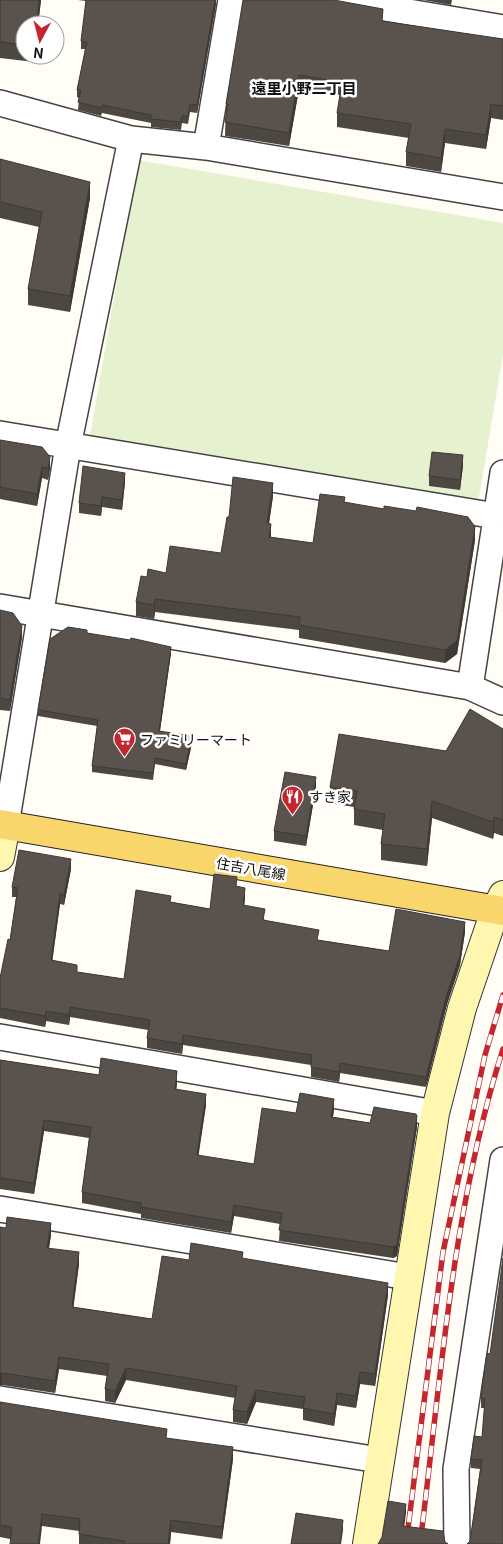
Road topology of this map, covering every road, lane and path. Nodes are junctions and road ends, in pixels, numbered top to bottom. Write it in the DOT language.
graph roads {
  1 [pos="231,0"];
  2 [pos="337,0"];
  3 [pos="503,28"];
  4 [pos="0,103"];
  5 [pos="131,139"];
  6 [pos="206,147"];
  7 [pos="503,196"];
  8 [pos="0,434"];
  9 [pos="68,446"];
  10 [pos="503,473"];
  11 [pos="496,516"];
  12 [pos="0,607"];
  13 [pos="40,614"];
  14 [pos="470,687"];
  15 [pos="503,702"];
  16 [pos="3,824"];
  17 [pos="0,857"];
  18 [pos="500,905"];
  19 [pos="0,1037"];
  20 [pos="435,1113"];
  21 [pos="503,1160"];
  22 [pos="0,1209"];
  23 [pos="408,1277"];
  24 [pos="0,1399"];
  25 [pos="379,1460"];
  26 [pos="367,1544"];
  27 [pos="457,1544"];
  1 -- 6 [label="street"];
  2 -- 3 [label="street"];
  4 -- 5 [label="street"];
  5 -- 6 [label="street"];
  5 -- 9 [label="street"];
  6 -- 7 [label="street"];
  8 -- 9 [label="street"];
  9 -- 11 [label="street"];
  9 -- 13 [label="street"];
  10 -- 11 [label="street"];
  11 -- 14 [label="street"];
  12 -- 13 [label="street"];
  13 -- 14 [label="street"];
  13 -- 16 [label="street"];
  14 -- 15 [label="street"];
  16 -- 17 [label="street"];
  16 -- 18 [label="main road, 住吉八尾線"];
  18 -- 20 [label="street"];
  19 -- 20 [label="street"];
  20 -- 23 [label="street"];
  21 -- 27 [label="street"];
  22 -- 23 [label="street"];
  23 -- 25 [label="street"];
  24 -- 25 [label="street"];
  25 -- 26 [label="street"];
}
